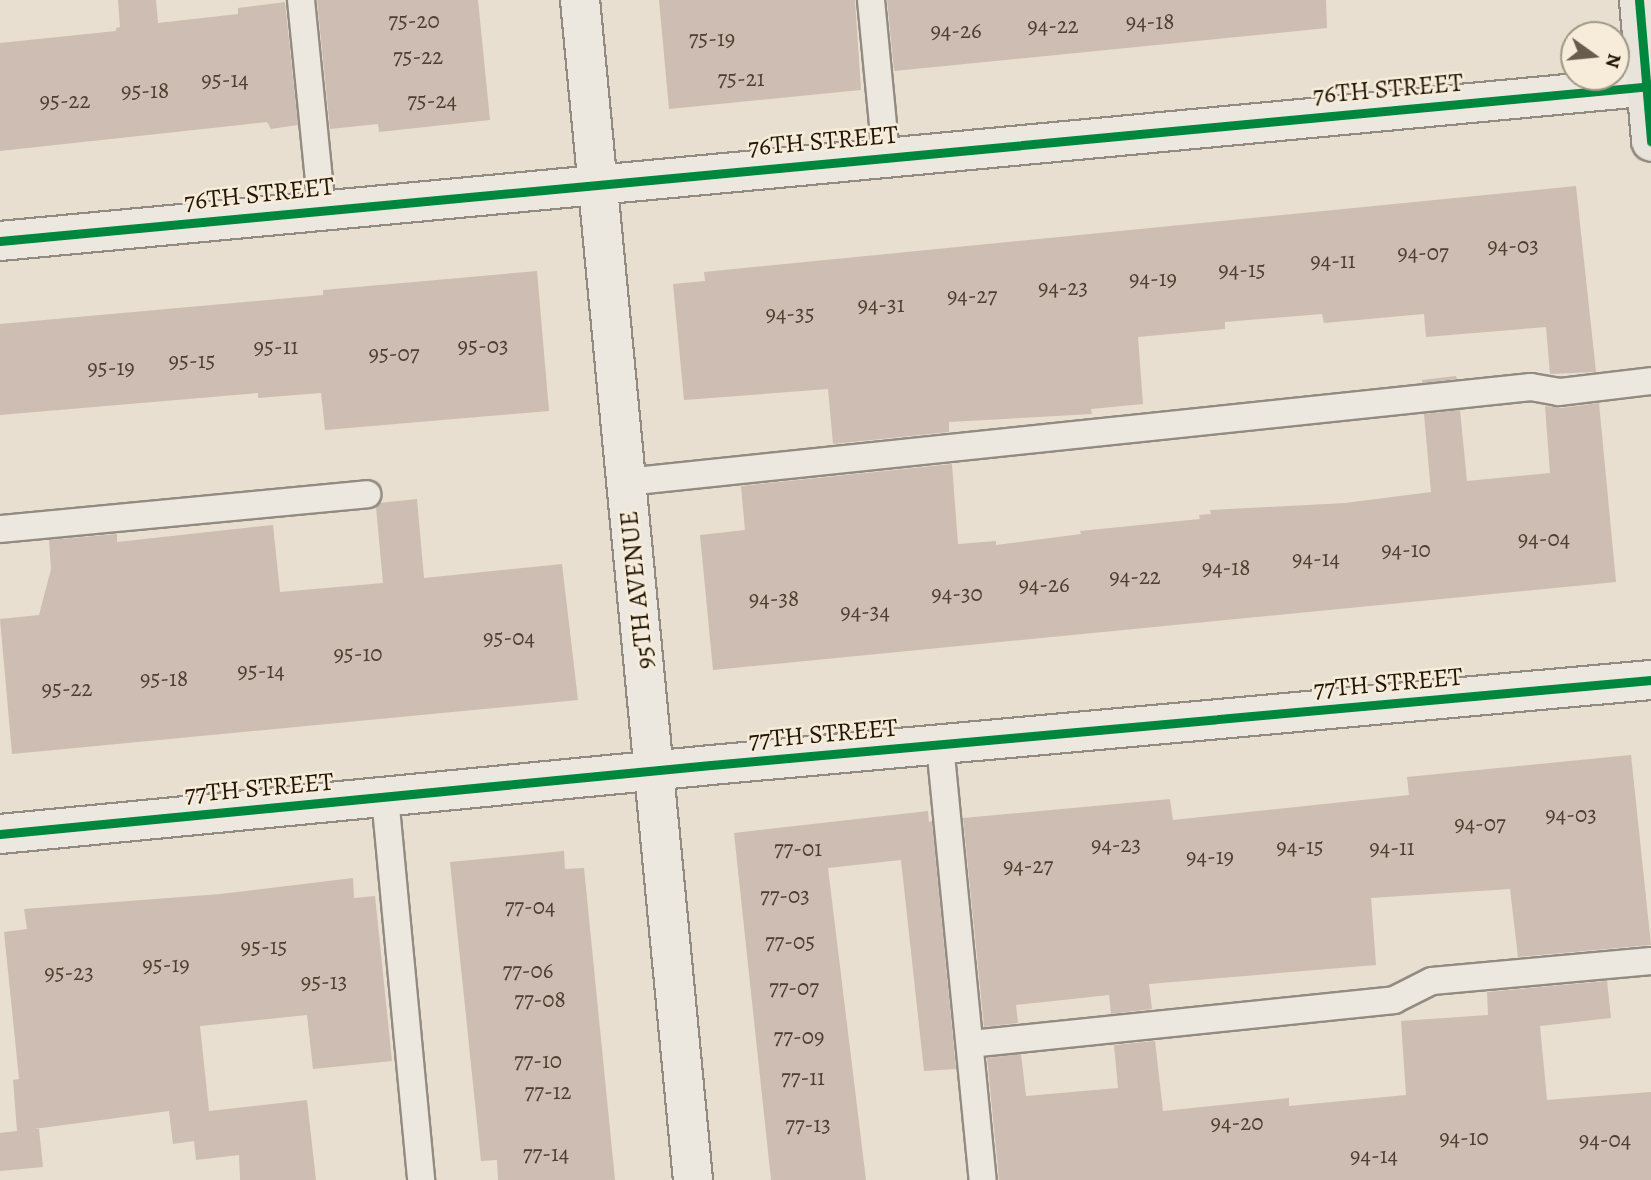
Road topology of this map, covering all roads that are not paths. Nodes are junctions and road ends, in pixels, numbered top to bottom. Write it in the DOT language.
graph roads {
  1 [pos="301,0"];
  2 [pos="580,0"];
  3 [pos="871,0"];
  4 [pos="1639,0"];
  5 [pos="1649,86"];
  6 [pos="1651,141"];
  7 [pos="886,156"];
  8 [pos="598,183"];
  9 [pos="322,209"];
  10 [pos="0,241"];
  11 [pos="1651,381"];
  12 [pos="626,482"];
  13 [pos="368,494"];
  14 [pos="0,528"];
  15 [pos="1651,680"];
  16 [pos="940,745"];
  17 [pos="654,771"];
  18 [pos="385,797"];
  19 [pos="0,834"];
  20 [pos="1651,961"];
  21 [pos="970,1044"];
  22 [pos="421,1180"];
  23 [pos="693,1180"];
  24 [pos="983,1180"];
  1 -- 9 [label="lane"];
  2 -- 8 [label="street, 95TH AVENUE"];
  3 -- 7 [label="lane"];
  4 -- 5 [label="main road"];
  5 -- 6 [label="main road"];
  5 -- 7 [label="street, 76TH STREET"];
  7 -- 8 [label="street, 76TH STREET"];
  8 -- 9 [label="street, 76TH STREET"];
  8 -- 12 [label="street, 95TH AVENUE"];
  9 -- 10 [label="street, 76TH STREET"];
  11 -- 12 [label="lane"];
  12 -- 17 [label="street, 95TH AVENUE"];
  13 -- 14 [label="lane"];
  15 -- 16 [label="street, 77TH STREET"];
  16 -- 17 [label="street, 77TH STREET"];
  16 -- 21 [label="lane"];
  17 -- 18 [label="street, 77TH STREET"];
  17 -- 23 [label="street, 95TH AVENUE"];
  18 -- 19 [label="street, 77TH STREET"];
  18 -- 22 [label="lane"];
  20 -- 21 [label="lane"];
  21 -- 24 [label="lane"];
}
